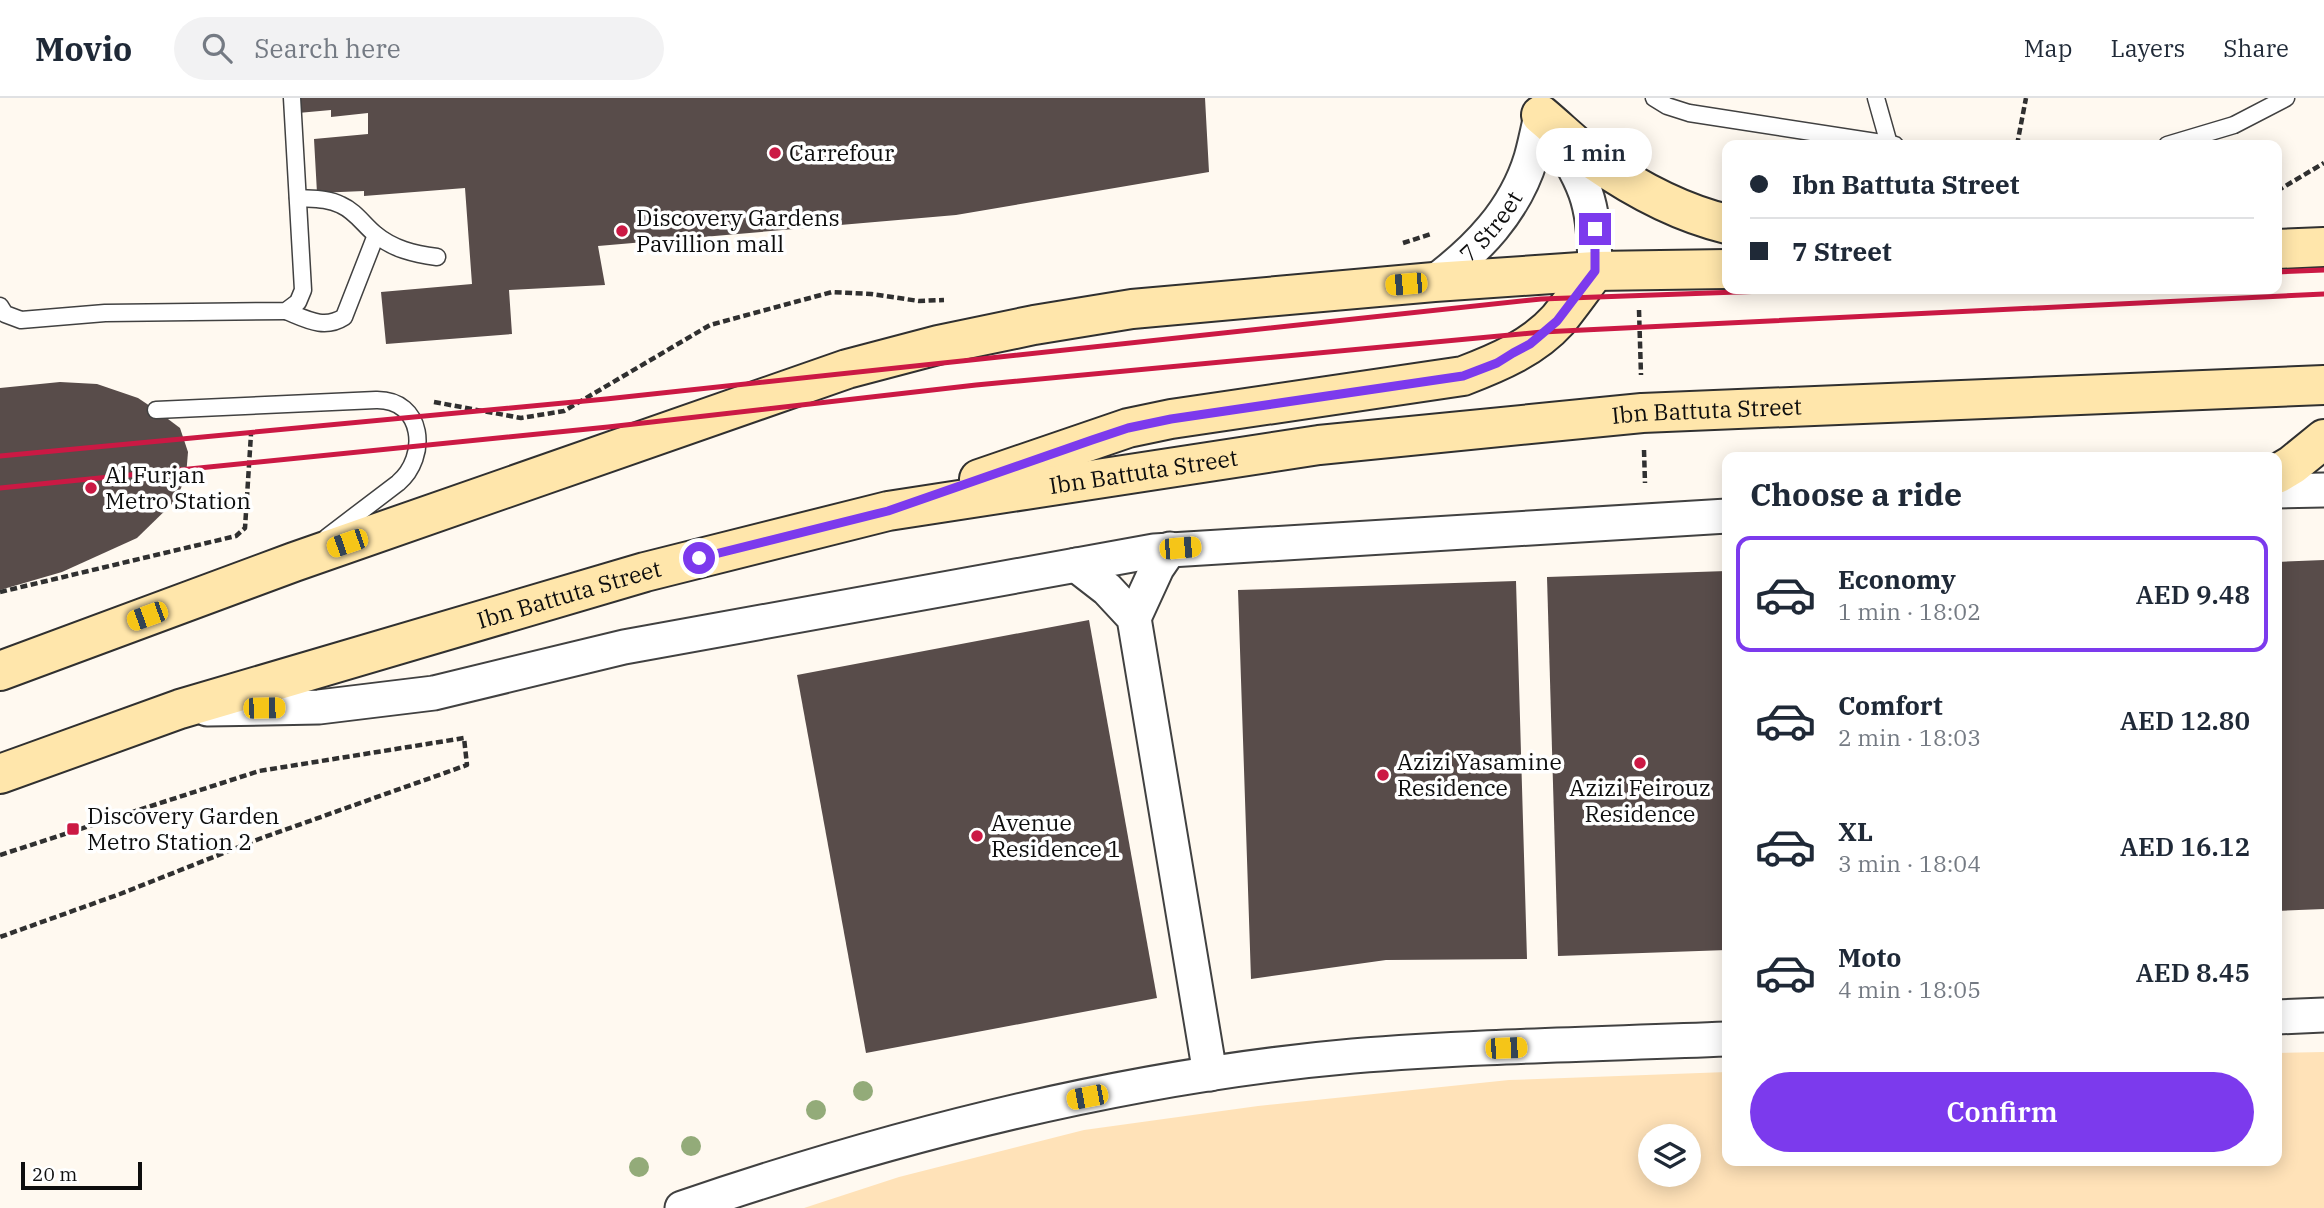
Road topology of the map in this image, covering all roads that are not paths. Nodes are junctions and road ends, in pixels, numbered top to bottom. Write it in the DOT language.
graph roads {
  1 [pos="292,98"];
  2 [pos="1654,98"];
  3 [pos="1876,98"];
  4 [pos="2286,98"];
  5 [pos="1535,106"];
  6 [pos="1863,140"];
  7 [pos="1888,140"];
  8 [pos="2184,140"];
  9 [pos="298,198"];
  10 [pos="1722,223"];
  11 [pos="376,235"];
  12 [pos="2324,247"];
  13 [pos="2282,249"];
  14 [pos="437,257"];
  15 [pos="1722,269"];
  16 [pos="1595,271"];
  17 [pos="1434,282"];
  18 [pos="0,306"];
  19 [pos="286,311"];
  20 [pos="2324,385"];
  21 [pos="156,410"];
  22 [pos="2324,439"];
  23 [pos="2282,471"];
  24 [pos="2324,490"];
  25 [pos="2282,491"];
  26 [pos="888,511"];
  27 [pos="1722,516"];
  28 [pos="1170,549"];
  29 [pos="295,562"];
  30 [pos="1076,565"];
  31 [pos="1134,618"];
  32 [pos="0,671"];
  33 [pos="180,709"];
  34 [pos="0,774"];
  35 [pos="2324,1015"];
  36 [pos="2282,1017"];
  37 [pos="1722,1039"];
  38 [pos="1210,1074"];
  39 [pos="682,1208"];
  1 -- 9 [label="lane"];
  2 -- 6 [label="lane"];
  3 -- 7 [label="lane"];
  4 -- 8 [label="lane"];
  5 -- 10 [label="main road"];
  5 -- 16 [label="street"];
  5 -- 17 [label="street, 7 Street"];
  9 -- 11 [label="lane"];
  9 -- 19 [label="lane"];
  11 -- 14 [label="lane"];
  11 -- 19 [label="lane"];
  12 -- 13 [label="main road"];
  15 -- 16 [label="main road"];
  16 -- 17 [label="main road"];
  16 -- 26 [label="main road"];
  17 -- 29 [label="main road"];
  18 -- 19 [label="lane"];
  20 -- 26 [label="main road, Ibn Battuta Street"];
  21 -- 29 [label="lane"];
  22 -- 23 [label="main road"];
  24 -- 25 [label="street"];
  26 -- 33 [label="main road, Ibn Battuta Street"];
  27 -- 28 [label="street"];
  28 -- 30 [label="street"];
  28 -- 31 [label="street"];
  29 -- 32 [label="main road"];
  30 -- 31 [label="street"];
  30 -- 33 [label="street"];
  31 -- 38 [label="street"];
  33 -- 34 [label="main road, Ibn Battuta Street"];
  35 -- 36 [label="street"];
  37 -- 38 [label="street"];
  38 -- 39 [label="street"];
}
